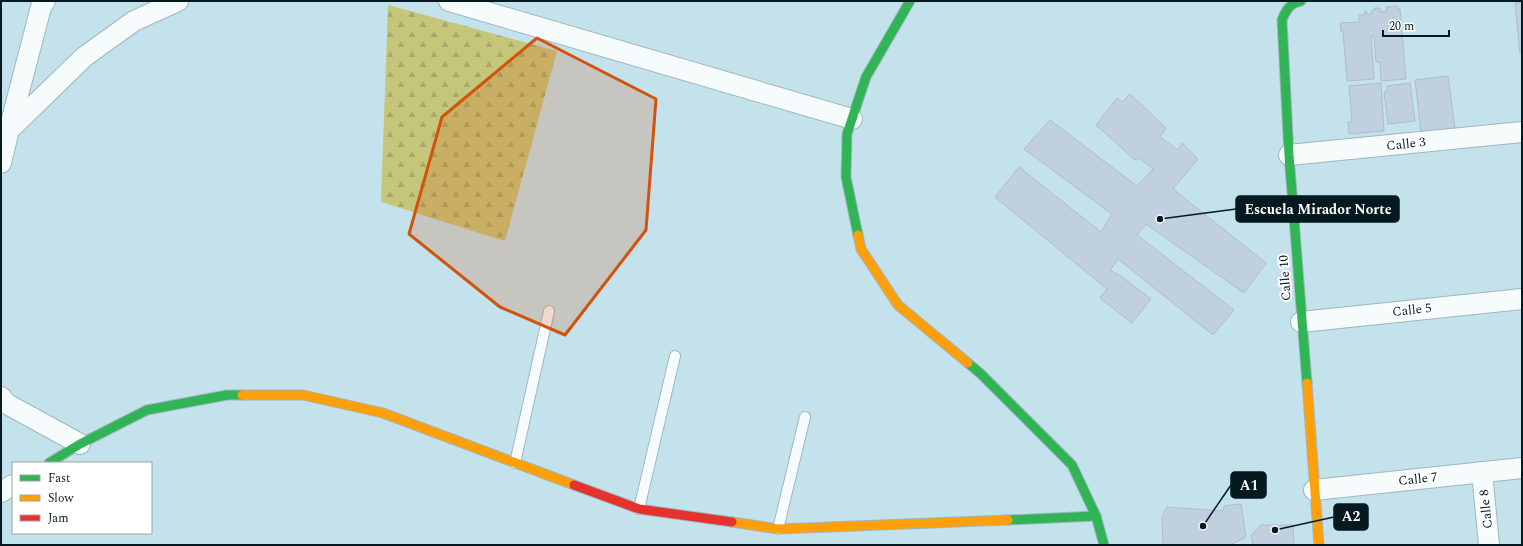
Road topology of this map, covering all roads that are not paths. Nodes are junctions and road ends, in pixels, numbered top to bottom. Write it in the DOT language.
graph roads {
  1 [pos="45,1"];
  2 [pos="178,1"];
  3 [pos="449,1"];
  4 [pos="910,1"];
  5 [pos="1301,1"];
  6 [pos="852,119"];
  7 [pos="9,130"];
  8 [pos="1522,132"];
  9 [pos="1289,155"];
  10 [pos="1,164"];
  11 [pos="1522,299"];
  12 [pos="549,311"];
  13 [pos="1301,322"];
  14 [pos="675,356"];
  15 [pos="1,397"];
  16 [pos="805,417"];
  17 [pos="80,444"];
  18 [pos="51,462"];
  19 [pos="515,463"];
  20 [pos="1522,468"];
  21 [pos="1482,472"];
  22 [pos="12,486"];
  23 [pos="1314,490"];
  24 [pos="1,492"];
  25 [pos="639,510"];
  26 [pos="1096,516"];
  27 [pos="778,529"];
  28 [pos="1104,545"];
  29 [pos="1319,545"];
  30 [pos="1489,545"];
  1 -- 7 [label="street"];
  2 -- 7 [label="street"];
  3 -- 6 [label="street"];
  4 -- 6 [label="street"];
  5 -- 9 [label="street, Calle 10"];
  6 -- 26 [label="street"];
  7 -- 10 [label="street"];
  8 -- 9 [label="street, Calle 3"];
  9 -- 13 [label="street, Calle 10"];
  11 -- 13 [label="street, Calle 5"];
  12 -- 19 [label="lane"];
  13 -- 23 [label="street, Calle 10"];
  14 -- 25 [label="lane"];
  15 -- 17 [label="street"];
  16 -- 27 [label="lane"];
  17 -- 18 [label="street"];
  17 -- 19 [label="street"];
  19 -- 25 [label="street"];
  20 -- 21 [label="street, Calle 7"];
  21 -- 23 [label="street, Calle 7"];
  21 -- 30 [label="street, Calle 8"];
  22 -- 24 [label="street"];
  23 -- 29 [label="street, Calle 10"];
  25 -- 27 [label="street"];
  26 -- 27 [label="street"];
  26 -- 28 [label="street"];
}
